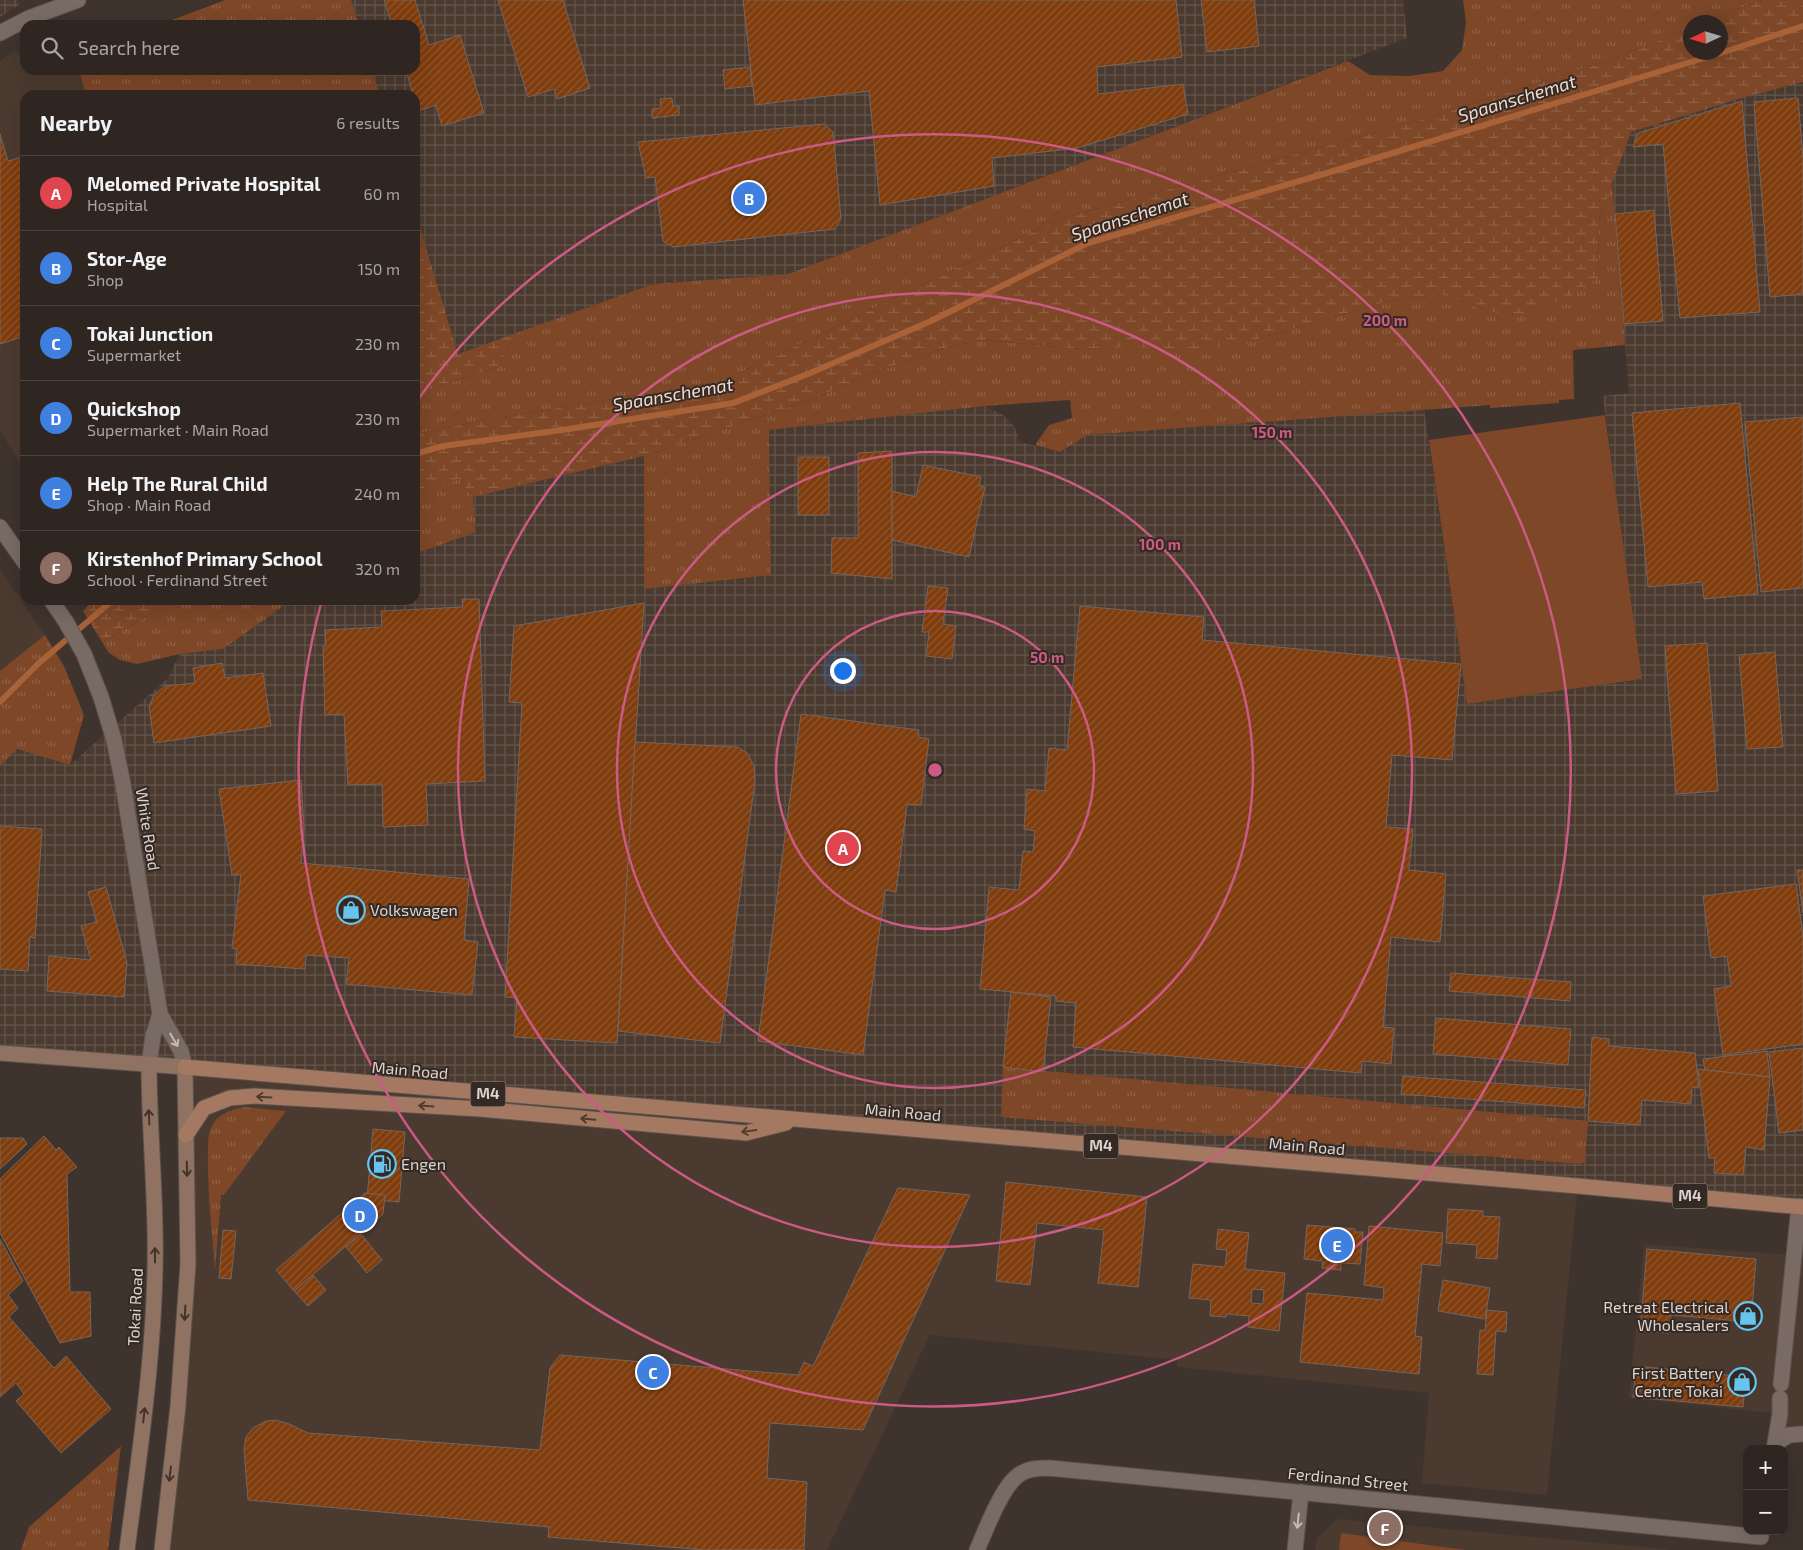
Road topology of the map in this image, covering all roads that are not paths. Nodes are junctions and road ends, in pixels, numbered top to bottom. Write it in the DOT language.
graph roads {
  1 [pos="78,0"];
  2 [pos="25,20"];
  3 [pos="20,23"];
  4 [pos="0,34"];
  5 [pos="0,527"];
  6 [pos="20,555"];
  7 [pos="54,605"];
  8 [pos="160,1014"];
  9 [pos="0,1053"];
  10 [pos="149,1065"];
  11 [pos="185,1067"];
  12 [pos="797,1120"];
  13 [pos="186,1135"];
  14 [pos="1801,1207"];
  15 [pos="1803,1434"];
  16 [pos="1775,1445"];
  17 [pos="1776,1445"];
  18 [pos="1301,1492"];
  19 [pos="1761,1539"];
  20 [pos="127,1550"];
  21 [pos="162,1550"];
  22 [pos="977,1550"];
  23 [pos="1295,1550"];
  1 -- 2 [label="street"];
  3 -- 4 [label="street"];
  5 -- 6 [label="street"];
  7 -- 8 [label="street, White Road"];
  8 -- 10 [label="street, White Road"];
  8 -- 11 [label="street, White Road, one-way"];
  9 -- 10 [label="main road, Main Road / M4"];
  10 -- 11 [label="main road, Main Road / M4"];
  20 -- 10 [label="main road, Tokai Road, one-way"];
  11 -- 12 [label="main road, Main Road / M4"];
  11 -- 13 [label="main road"];
  12 -- 13 [label="main road, one-way"];
  12 -- 14 [label="main road, Main Road / M4"];
  13 -- 21 [label="main road, one-way"];
  14 -- 16 [label="street"];
  15 -- 17 [label="street"];
  18 -- 19 [label="street, Ferdinand Street"];
  18 -- 22 [label="street, Ferdinand Street"];
  18 -- 23 [label="street, one-way"];
}
